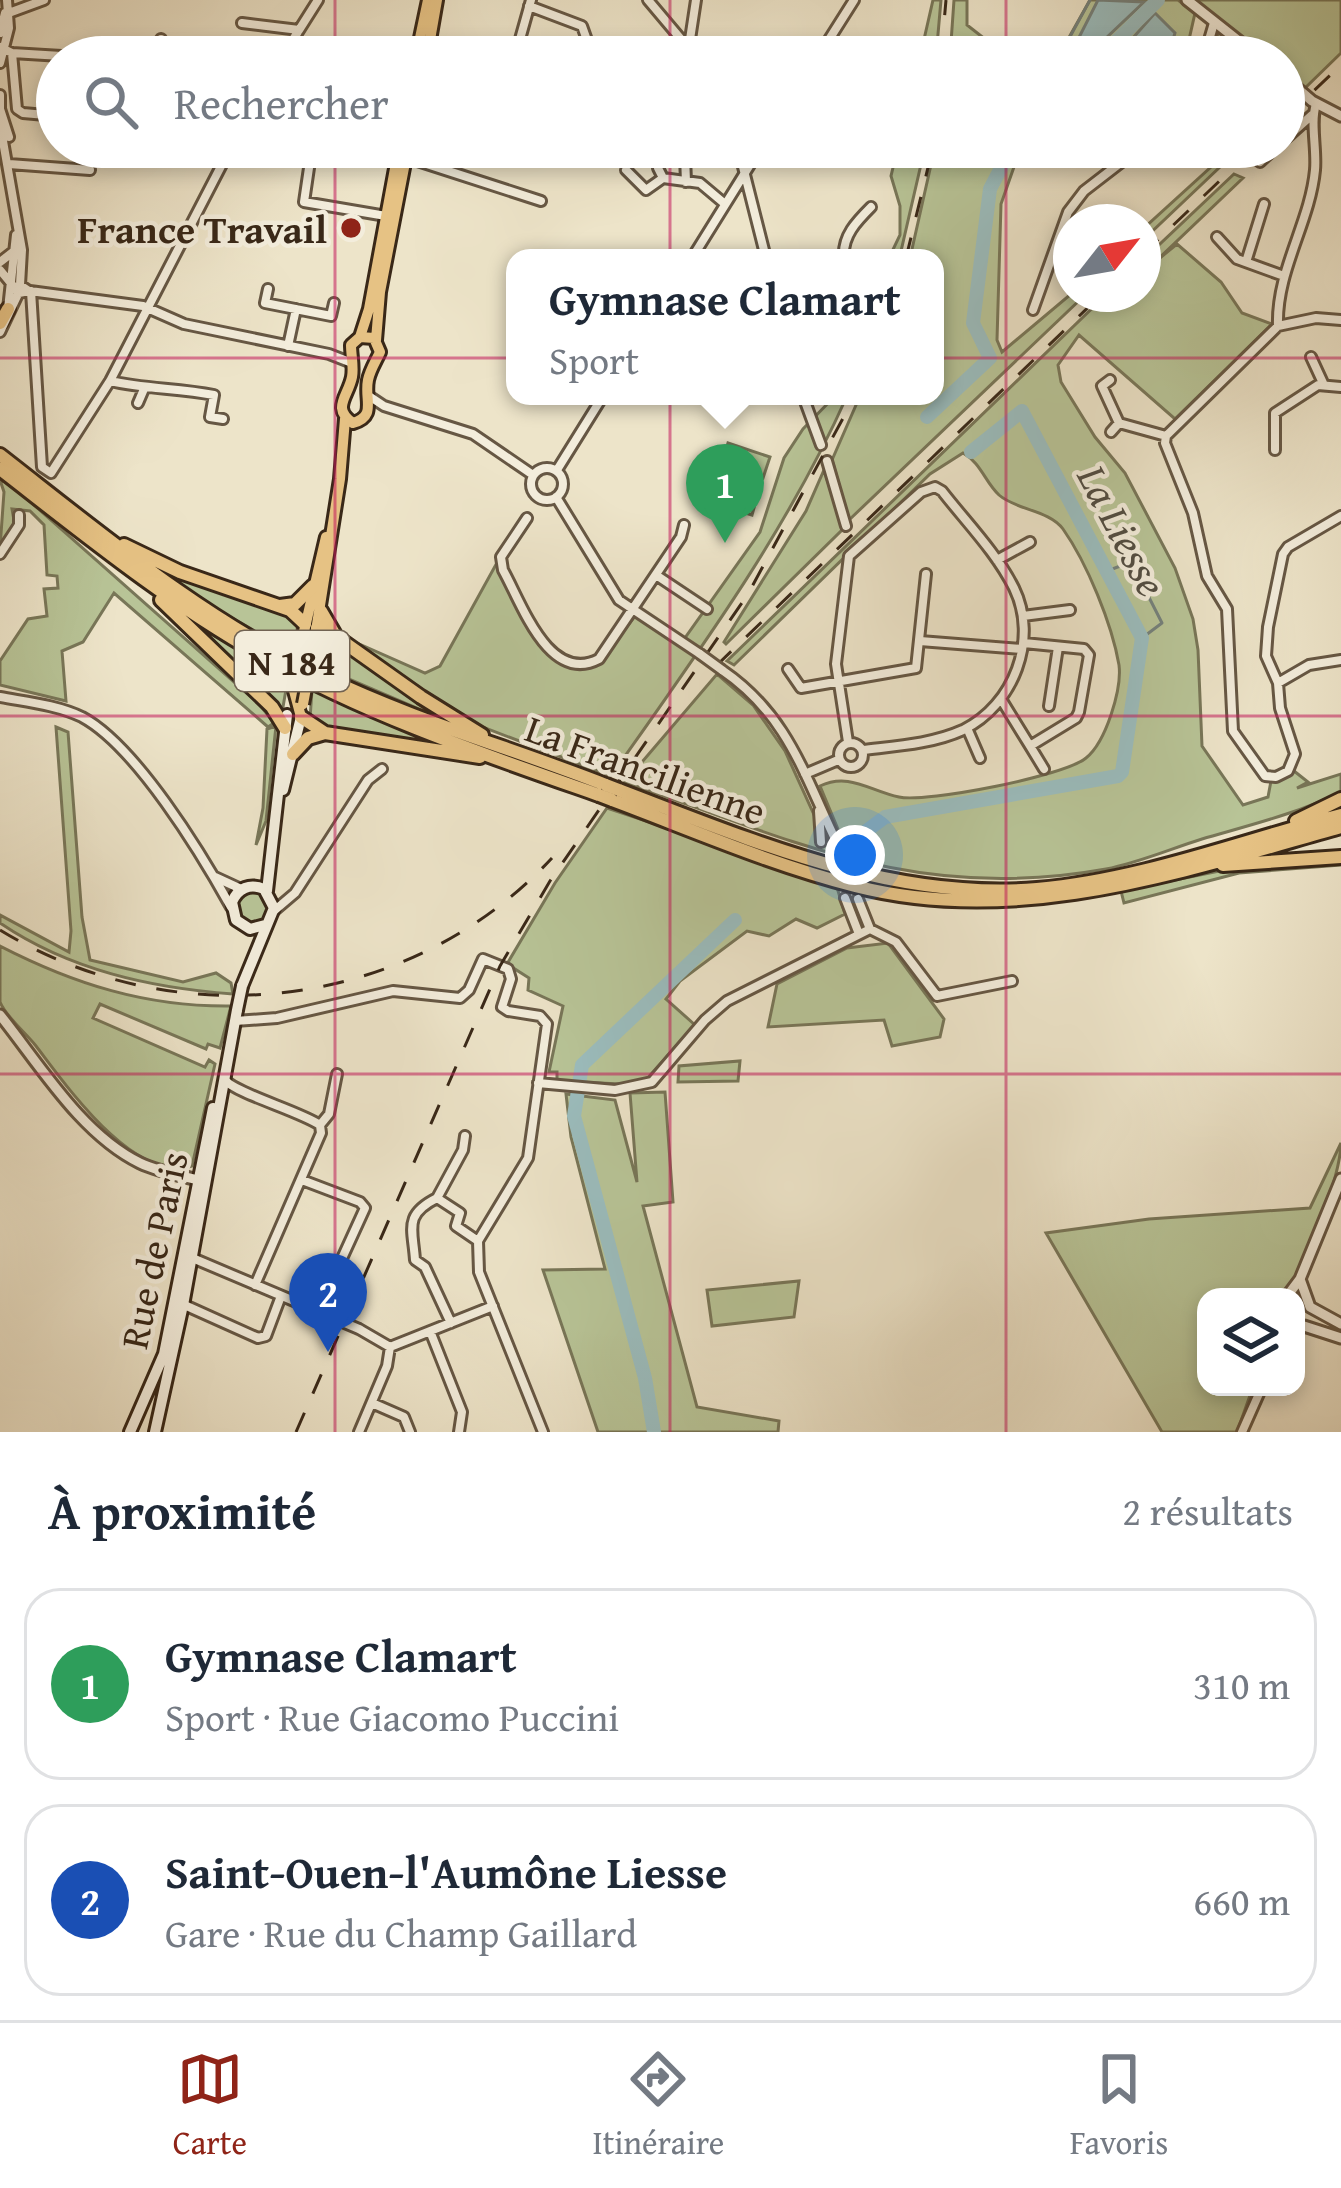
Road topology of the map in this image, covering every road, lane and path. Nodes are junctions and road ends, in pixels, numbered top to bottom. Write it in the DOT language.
graph roads {
  1 [pos="7,0"];
  2 [pos="44,0"];
  3 [pos="318,0"];
  4 [pos="432,0"];
  5 [pos="648,0"];
  6 [pos="696,0"];
  7 [pos="854,0"];
  8 [pos="1186,0"];
  9 [pos="530,3"];
  10 [pos="7,14"];
  11 [pos="1214,22"];
  12 [pos="242,23"];
  13 [pos="299,30"];
  14 [pos="0,33"];
  15 [pos="295,36"];
  16 [pos="422,36"];
  17 [pos="429,36"];
  18 [pos="521,36"];
  19 [pos="586,36"];
  20 [pos="679,36"];
  21 [pos="690,36"];
  22 [pos="831,36"];
  23 [pos="1210,36"];
  24 [pos="1232,36"];
  25 [pos="5,50"];
  26 [pos="36,53"];
  27 [pos="0,63"];
  28 [pos="0,94"];
  29 [pos="1305,100"];
  30 [pos="0,109"];
  31 [pos="1314,110"];
  32 [pos="36,114"];
  33 [pos="1341,116"];
  34 [pos="1305,119"];
  35 [pos="0,124"];
  36 [pos="8,150"];
  37 [pos="9,164"];
  38 [pos="36,166"];
  39 [pos="63,168"];
  40 [pos="220,168"];
  41 [pos="309,168"];
  42 [pos="399,168"];
  43 [pos="401,168"];
  44 [pos="452,168"];
  45 [pos="658,168"];
  46 [pos="685,168"];
  47 [pos="745,168"];
  48 [pos="748,168"];
  49 [pos="1114,168"];
  50 [pos="90,170"];
  51 [pos="626,170"];
  52 [pos="746,171"];
  53 [pos="663,178"];
  54 [pos="686,182"];
  55 [pos="753,196"];
  56 [pos="541,201"];
  57 [pos="727,201"];
  58 [pos="1264,204"];
  59 [pos="871,207"];
  60 [pos="386,216"];
  61 [pos="17,227"];
  62 [pos="1217,237"];
  63 [pos="698,249"];
  64 [pos="764,249"];
  65 [pos="843,249"];
  66 [pos="14,251"];
  67 [pos="1246,262"];
  68 [pos="0,266"];
  69 [pos="1284,276"];
  70 [pos="22,287"];
  71 [pos="268,289"];
  72 [pos="334,303"];
  73 [pos="149,308"];
  74 [pos="296,309"];
  75 [pos="1033,310"];
  76 [pos="1341,320"];
  77 [pos="3,322"];
  78 [pos="1278,326"];
  79 [pos="376,340"];
  80 [pos="356,341"];
  81 [pos="288,346"];
  82 [pos="329,354"];
  83 [pos="1311,358"];
  84 [pos="352,363"];
  85 [pos="1110,380"];
  86 [pos="110,381"];
  87 [pos="1323,384"];
  88 [pos="1341,387"];
  89 [pos="144,389"];
  90 [pos="367,394"];
  91 [pos="214,395"];
  92 [pos="227,397"];
  93 [pos="138,403"];
  94 [pos="597,405"];
  95 [pos="806,405"];
  96 [pos="384,406"];
  97 [pos="345,418"];
  98 [pos="364,418"];
  99 [pos="223,419"];
  100 [pos="1119,423"];
  101 [pos="1111,432"];
  102 [pos="1166,436"];
  103 [pos="821,446"];
  104 [pos="1275,450"];
  105 [pos="0,454"];
  106 [pos="826,461"];
  107 [pos="0,469"];
  108 [pos="556,470"];
  109 [pos="533,475"];
  110 [pos="340,479"];
  111 [pos="556,497"];
  112 [pos="19,514"];
  113 [pos="1341,516"];
  114 [pos="333,517"];
  115 [pos="527,518"];
  116 [pos="684,525"];
  117 [pos="846,526"];
  118 [pos="96,531"];
  119 [pos="1030,542"];
  120 [pos="0,554"];
  121 [pos="997,560"];
  122 [pos="127,567"];
  123 [pos="656,574"];
  124 [pos="926,574"];
  125 [pos="313,586"];
  126 [pos="278,606"];
  127 [pos="632,608"];
  128 [pos="707,609"];
  129 [pos="1070,610"];
  130 [pos="321,611"];
  131 [pos="1023,616"];
  132 [pos="335,636"];
  133 [pos="309,637"];
  134 [pos="920,641"];
  135 [pos="1023,646"];
  136 [pos="1058,647"];
  137 [pos="1341,660"];
  138 [pos="788,669"];
  139 [pos="838,681"];
  140 [pos="1279,683"];
  141 [pos="0,697"];
  142 [pos="1001,698"];
  143 [pos="1049,706"];
  144 [pos="295,708"];
  145 [pos="967,728"];
  146 [pos="325,733"];
  147 [pos="848,742"];
  148 [pos="1030,746"];
  149 [pos="863,750"];
  150 [pos="293,754"];
  151 [pos="510,756"];
  152 [pos="980,758"];
  153 [pos="838,760"];
  154 [pos="382,769"];
  155 [pos="1044,770"];
  156 [pos="805,774"];
  157 [pos="609,792"];
  158 [pos="1341,799"];
  159 [pos="818,804"];
  160 [pos="277,810"];
  161 [pos="1341,815"];
  162 [pos="1341,827"];
  163 [pos="1268,834"];
  164 [pos="821,842"];
  165 [pos="270,843"];
  166 [pos="836,843"];
  167 [pos="1341,857"];
  168 [pos="1204,864"];
  169 [pos="214,876"];
  170 [pos="246,888"];
  171 [pos="274,896"];
  172 [pos="845,898"];
  173 [pos="858,899"];
  174 [pos="231,908"];
  175 [pos="265,925"];
  176 [pos="246,928"];
  177 [pos="870,929"];
  178 [pos="859,934"];
  179 [pos="243,981"];
  180 [pos="1012,981"];
  181 [pos="0,1015"];
  182 [pos="236,1016"];
  183 [pos="338,1074"];
  184 [pos="224,1077"];
  185 [pos="538,1083"];
  186 [pos="320,1125"];
  187 [pos="465,1136"];
  188 [pos="1341,1179"];
  189 [pos="202,1180"];
  190 [pos="302,1180"];
  191 [pos="436,1198"];
  192 [pos="478,1241"];
  193 [pos="187,1257"];
  194 [pos="1300,1279"];
  195 [pos="255,1285"];
  196 [pos="1293,1288"];
  197 [pos="281,1296"];
  198 [pos="179,1302"];
  199 [pos="1307,1303"];
  200 [pos="493,1306"];
  201 [pos="320,1312"];
  202 [pos="1305,1322"];
  203 [pos="452,1323"];
  204 [pos="1341,1324"];
  205 [pos="1305,1330"];
  206 [pos="430,1331"];
  207 [pos="1341,1338"];
  208 [pos="390,1347"];
  209 [pos="1258,1396"];
  210 [pos="372,1403"];
  211 [pos="130,1432"];
  212 [pos="154,1432"];
  213 [pos="359,1432"];
  214 [pos="410,1432"];
  215 [pos="459,1432"];
  216 [pos="543,1432"];
  217 [pos="1242,1432"];
  1 -- 10 [label="street"];
  2 -- 10 [label="street"];
  3 -- 13 [label="street"];
  4 -- 16 [label="main road"];
  4 -- 17 [label="main road"];
  5 -- 20 [label="street"];
  6 -- 21 [label="street"];
  7 -- 22 [label="street"];
  8 -- 11 [label="street"];
  9 -- 18 [label="street"];
  9 -- 19 [label="street"];
  10 -- 14 [label="street"];
  10 -- 25 [label="street"];
  11 -- 23 [label="street"];
  11 -- 24 [label="street"];
  12 -- 13 [label="street"];
  13 -- 15 [label="street"];
  25 -- 26 [label="street"];
  25 -- 27 [label="street"];
  25 -- 32 [label="street"];
  28 -- 30 [label="street"];
  29 -- 31 [label="street"];
  30 -- 36 [label="street"];
  31 -- 33 [label="street"];
  31 -- 34 [label="street"];
  31 -- 69 [label="street"];
  35 -- 36 [label="street"];
  36 -- 37 [label="street"];
  37 -- 38 [label="street"];
  37 -- 61 [label="street"];
  39 -- 50 [label="street"];
  40 -- 73 [label="street"];
  41 -- 60 [label="street"];
  42 -- 60 [label="main road"];
  43 -- 79 [label="main road"];
  44 -- 56 [label="street"];
  45 -- 53 [label="street"];
  46 -- 54 [label="street"];
  47 -- 52 [label="street"];
  48 -- 52 [label="street"];
  49 -- 75 [label="street"];
  51 -- 53 [label="street"];
  52 -- 55 [label="street"];
  52 -- 57 [label="street"];
  53 -- 54 [label="street"];
  54 -- 57 [label="street"];
  55 -- 57 [label="street"];
  55 -- 64 [label="street"];
  57 -- 63 [label="street"];
  58 -- 67 [label="street"];
  59 -- 65 [label="street"];
  60 -- 80 [label="main road"];
  61 -- 66 [label="street"];
  61 -- 70 [label="street"];
  62 -- 67 [label="street"];
  66 -- 68 [label="street"];
  66 -- 70 [label="street"];
  67 -- 69 [label="street"];
  68 -- 70 [label="street"];
  69 -- 78 [label="street"];
  70 -- 73 [label="street"];
  70 -- 77 [label="street"];
  70 -- 86 [label="street"];
  71 -- 74 [label="street"];
  72 -- 74 [label="street"];
  73 -- 81 [label="street"];
  73 -- 86 [label="street"];
  74 -- 81 [label="street"];
  76 -- 78 [label="street"];
  78 -- 102 [label="street"];
  79 -- 80 [label="main road"];
  79 -- 90 [label="main road"];
  80 -- 82 [label="street"];
  80 -- 84 [label="main road"];
  81 -- 82 [label="street"];
  82 -- 84 [label="street"];
  83 -- 87 [label="street"];
  84 -- 97 [label="main road"];
  85 -- 100 [label="street"];
  86 -- 89 [label="street"];
  87 -- 88 [label="street"];
  87 -- 104 [label="street"];
  89 -- 91 [label="street"];
  89 -- 93 [label="street"];
  90 -- 96 [label="street"];
  90 -- 98 [label="main road"];
  91 -- 92 [label="street"];
  91 -- 99 [label="street"];
  94 -- 108 [label="street"];
  95 -- 103 [label="street"];
  96 -- 98 [label="street"];
  96 -- 109 [label="street"];
  97 -- 98 [label="main road"];
  97 -- 110 [label="main road"];
  98 -- 110 [label="main road"];
  100 -- 101 [label="street"];
  100 -- 102 [label="street"];
  102 -- 140 [label="street"];
  105 -- 118 [label="highway, La Francilienne / N 184"];
  106 -- 117 [label="street"];
  107 -- 122 [label="highway, La Francilienne / N 184"];
  108 -- 109 [label="street"];
  108 -- 111 [label="street"];
  109 -- 111 [label="street"];
  110 -- 114 [label="main road"];
  111 -- 127 [label="street"];
  112 -- 120 [label="street"];
  113 -- 140 [label="street"];
  114 -- 125 [label="main road"];
  114 -- 130 [label="main road"];
  115 -- 127 [label="street"];
  116 -- 123 [label="street"];
  118 -- 126 [label="highway"];
  118 -- 151 [label="highway, La Francilienne / N 184"];
  119 -- 121 [label="street"];
  121 -- 131 [label="street"];
  121 -- 139 [label="street"];
  122 -- 144 [label="highway"];
  122 -- 151 [label="highway, La Francilienne / N 184"];
  123 -- 127 [label="street"];
  123 -- 128 [label="street"];
  124 -- 134 [label="street"];
  125 -- 126 [label="highway"];
  125 -- 133 [label="main road"];
  126 -- 133 [label="highway"];
  127 -- 156 [label="street, bridge"];
  129 -- 131 [label="street"];
  130 -- 132 [label="highway"];
  130 -- 133 [label="main road"];
  131 -- 135 [label="street"];
  132 -- 133 [label="highway"];
  132 -- 151 [label="highway"];
  133 -- 144 [label="main road, bridge"];
  133 -- 144 [label="main road, bridge"];
  134 -- 135 [label="street"];
  134 -- 139 [label="street"];
  135 -- 136 [label="street"];
  135 -- 142 [label="street"];
  136 -- 143 [label="street"];
  136 -- 148 [label="street"];
  137 -- 140 [label="street"];
  138 -- 139 [label="street"];
  139 -- 147 [label="street"];
  141 -- 169 [label="street"];
  142 -- 145 [label="street"];
  142 -- 148 [label="street"];
  144 -- 146 [label="highway"];
  144 -- 150 [label="main road"];
  144 -- 160 [label="main road"];
  145 -- 149 [label="street"];
  145 -- 152 [label="street"];
  146 -- 150 [label="highway"];
  146 -- 151 [label="highway"];
  147 -- 149 [label="street"];
  147 -- 153 [label="street"];
  148 -- 155 [label="street"];
  149 -- 153 [label="street"];
  150 -- 160 [label="main road"];
  151 -- 157 [label="highway, La Francilienne / N 184"];
  153 -- 156 [label="street"];
  154 -- 171 [label="street"];
  156 -- 159 [label="street"];
  157 -- 163 [label="highway, La Francilienne / N 184"];
  157 -- 168 [label="highway, La Francilienne / N 184"];
  158 -- 163 [label="highway"];
  159 -- 164 [label="street"];
  159 -- 166 [label="street"];
  160 -- 165 [label="main road"];
  161 -- 163 [label="highway, La Francilienne / N 184"];
  162 -- 168 [label="highway, La Francilienne / N 184"];
  165 -- 170 [label="main road"];
  165 -- 171 [label="main road"];
  167 -- 168 [label="highway"];
  169 -- 170 [label="street"];
  169 -- 174 [label="street"];
  170 -- 171 [label="main road"];
  170 -- 174 [label="main road"];
  171 -- 175 [label="main road"];
  172 -- 178 [label="street"];
  173 -- 177 [label="street"];
  174 -- 176 [label="main road"];
  175 -- 176 [label="main road"];
  175 -- 179 [label="main road"];
  176 -- 179 [label="main road"];
  177 -- 178 [label="street"];
  177 -- 180 [label="street"];
  178 -- 185 [label="street"];
  179 -- 182 [label="main road, Rue de Paris, bridge"];
  181 -- 189 [label="street"];
  182 -- 184 [label="main road, Rue de Paris"];
  182 -- 185 [label="street"];
  183 -- 186 [label="street"];
  184 -- 186 [label="street"];
  184 -- 189 [label="main road, Rue de Paris"];
  185 -- 192 [label="street"];
  186 -- 190 [label="street"];
  187 -- 191 [label="street"];
  188 -- 194 [label="street"];
  189 -- 193 [label="main road, Rue de Paris"];
  190 -- 195 [label="street"];
  190 -- 201 [label="street"];
  191 -- 192 [label="street"];
  191 -- 203 [label="street"];
  192 -- 200 [label="street"];
  193 -- 195 [label="street"];
  193 -- 198 [label="main road, Rue de Paris"];
  194 -- 196 [label="street"];
  194 -- 199 [label="street"];
  195 -- 197 [label="street"];
  197 -- 198 [label="street"];
  197 -- 201 [label="street"];
  198 -- 211 [label="main road, Rue de Paris"];
  198 -- 212 [label="main road, Rue de Paris"];
  199 -- 202 [label="street"];
  199 -- 204 [label="street"];
  200 -- 203 [label="street"];
  200 -- 216 [label="street"];
  201 -- 208 [label="street, bridge"];
  203 -- 206 [label="street"];
  205 -- 207 [label="street"];
  206 -- 208 [label="street"];
  206 -- 215 [label="street"];
  208 -- 210 [label="street"];
  209 -- 217 [label="street"];
  210 -- 213 [label="street"];
  210 -- 214 [label="street"];
}
